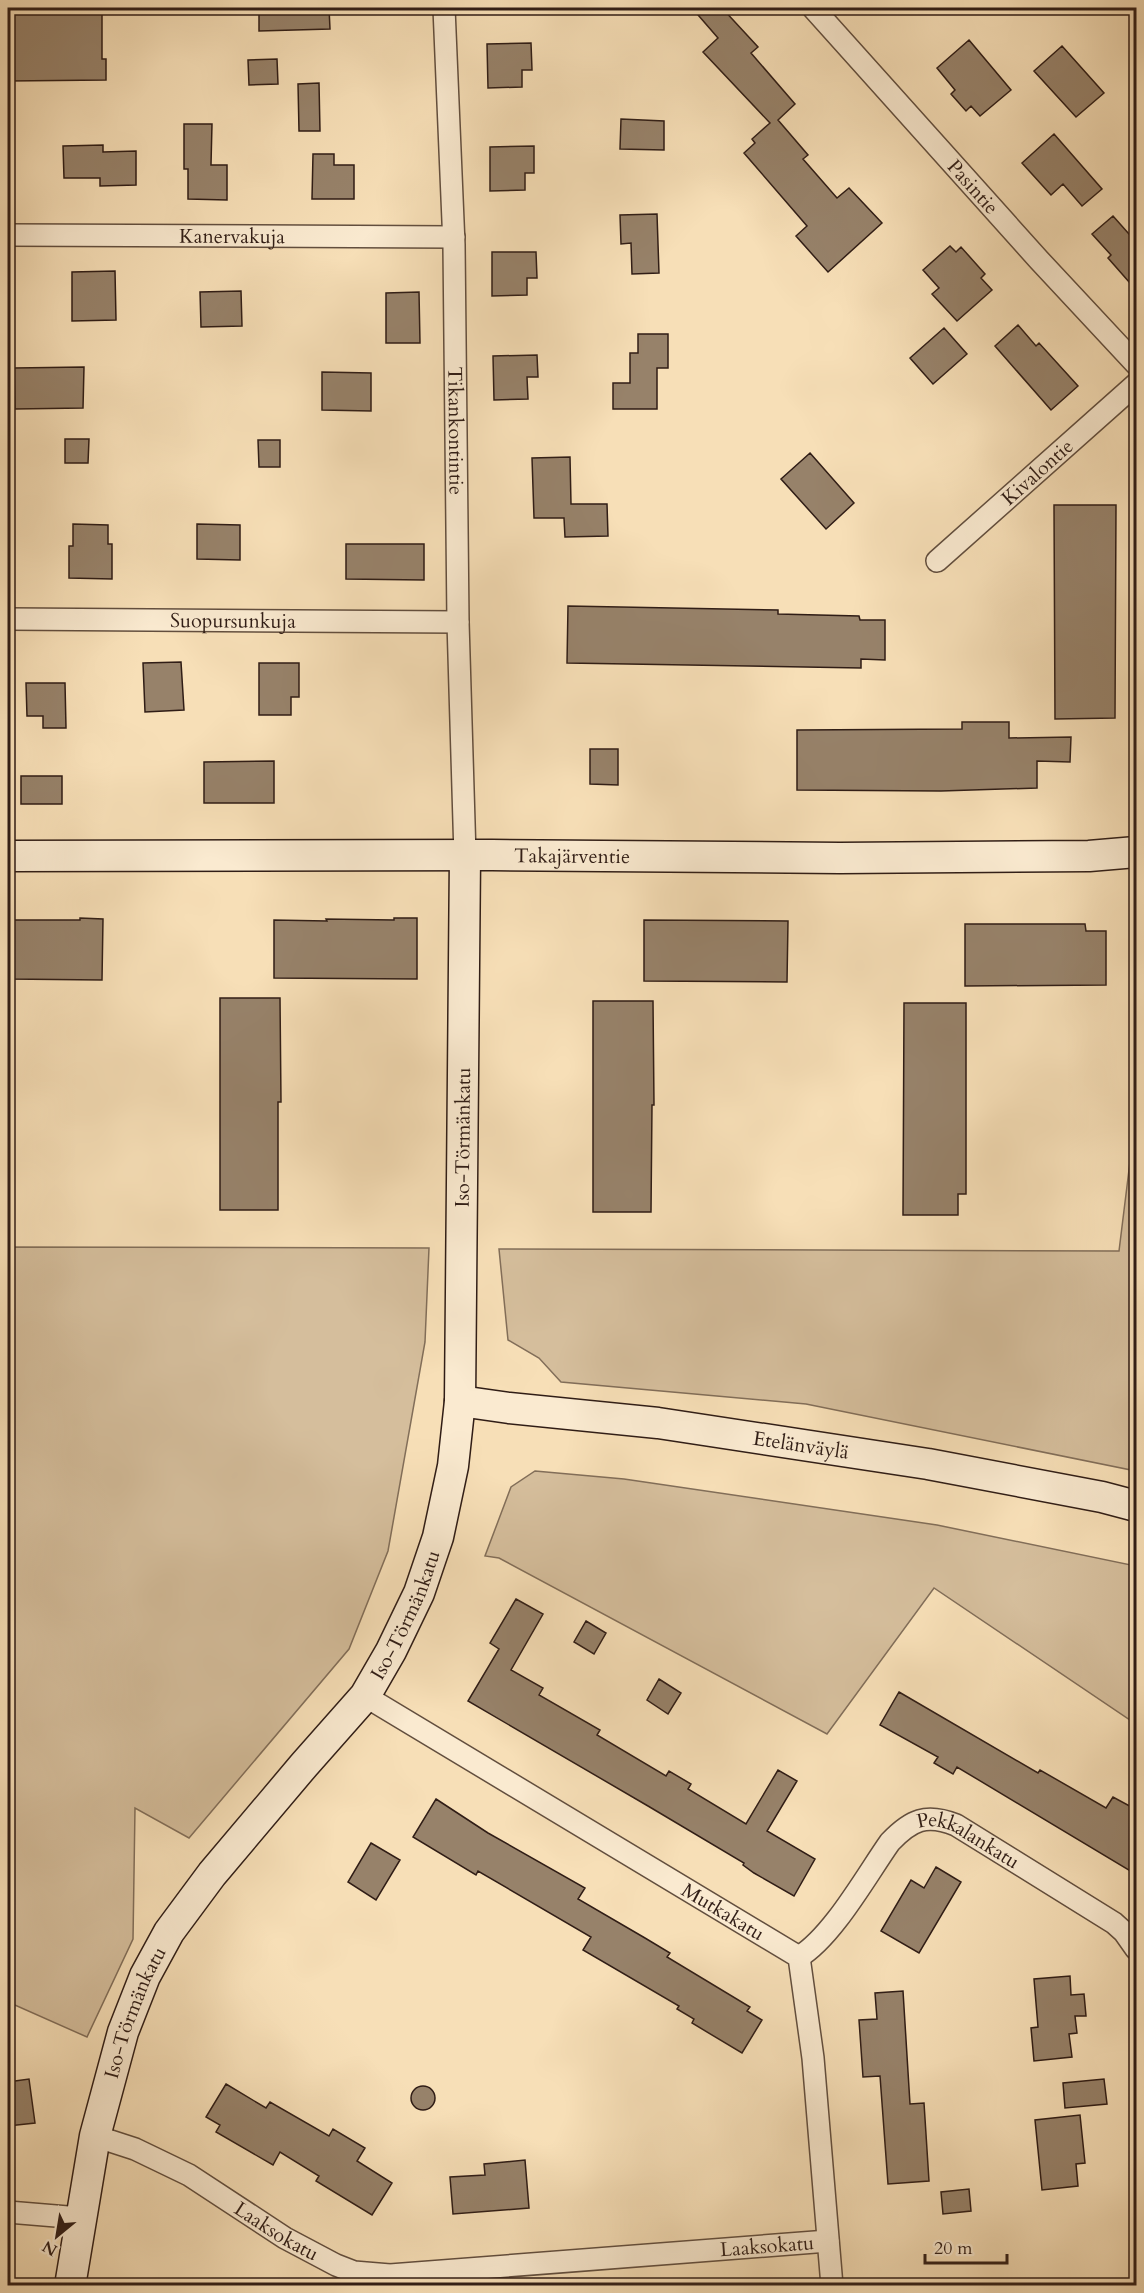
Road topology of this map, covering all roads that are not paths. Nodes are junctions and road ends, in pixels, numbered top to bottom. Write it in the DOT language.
graph roads {
  1 [pos="444,8"];
  2 [pos="813,8"];
  3 [pos="8,235"];
  4 [pos="454,237"];
  5 [pos="1137,363"];
  6 [pos="1137,384"];
  7 [pos="937,561"];
  8 [pos="8,620"];
  9 [pos="458,622"];
  10 [pos="1137,852"];
  11 [pos="8,856"];
  12 [pos="465,856"];
  13 [pos="460,1401"];
  14 [pos="1137,1506"];
  15 [pos="365,1696"];
  16 [pos="1137,1949"];
  17 [pos="799,1958"];
  18 [pos="95,2136"];
  19 [pos="8,2212"];
  20 [pos="80,2218"];
  21 [pos="828,2241"];
  22 [pos="70,2286"];
  23 [pos="832,2286"];
  1 -- 4 [label="street, Tikankontintie"];
  2 -- 5 [label="street, Pasintie"];
  3 -- 4 [label="street, Kanervakuja"];
  4 -- 9 [label="street, Tikankontintie"];
  6 -- 7 [label="street, Kivalontie"];
  8 -- 9 [label="street, Suopursunkuja"];
  9 -- 12 [label="street, Tikankontintie"];
  10 -- 12 [label="street, Takajärventie"];
  11 -- 12 [label="street, Takajärventie"];
  12 -- 13 [label="street, Iso-Törmänkatu"];
  13 -- 14 [label="street, Etelänväylä"];
  13 -- 15 [label="street, Iso-Törmänkatu"];
  15 -- 17 [label="street, Mutkakatu"];
  15 -- 18 [label="street, Iso-Törmänkatu"];
  16 -- 17 [label="street, Pekkalankatu"];
  17 -- 21 [label="street"];
  18 -- 20 [label="street, Iso-Törmänkatu"];
  18 -- 21 [label="street, Laaksokatu"];
  19 -- 20 [label="street"];
  20 -- 22 [label="street, Iso-Törmänkatu"];
  21 -- 23 [label="street"];
}
